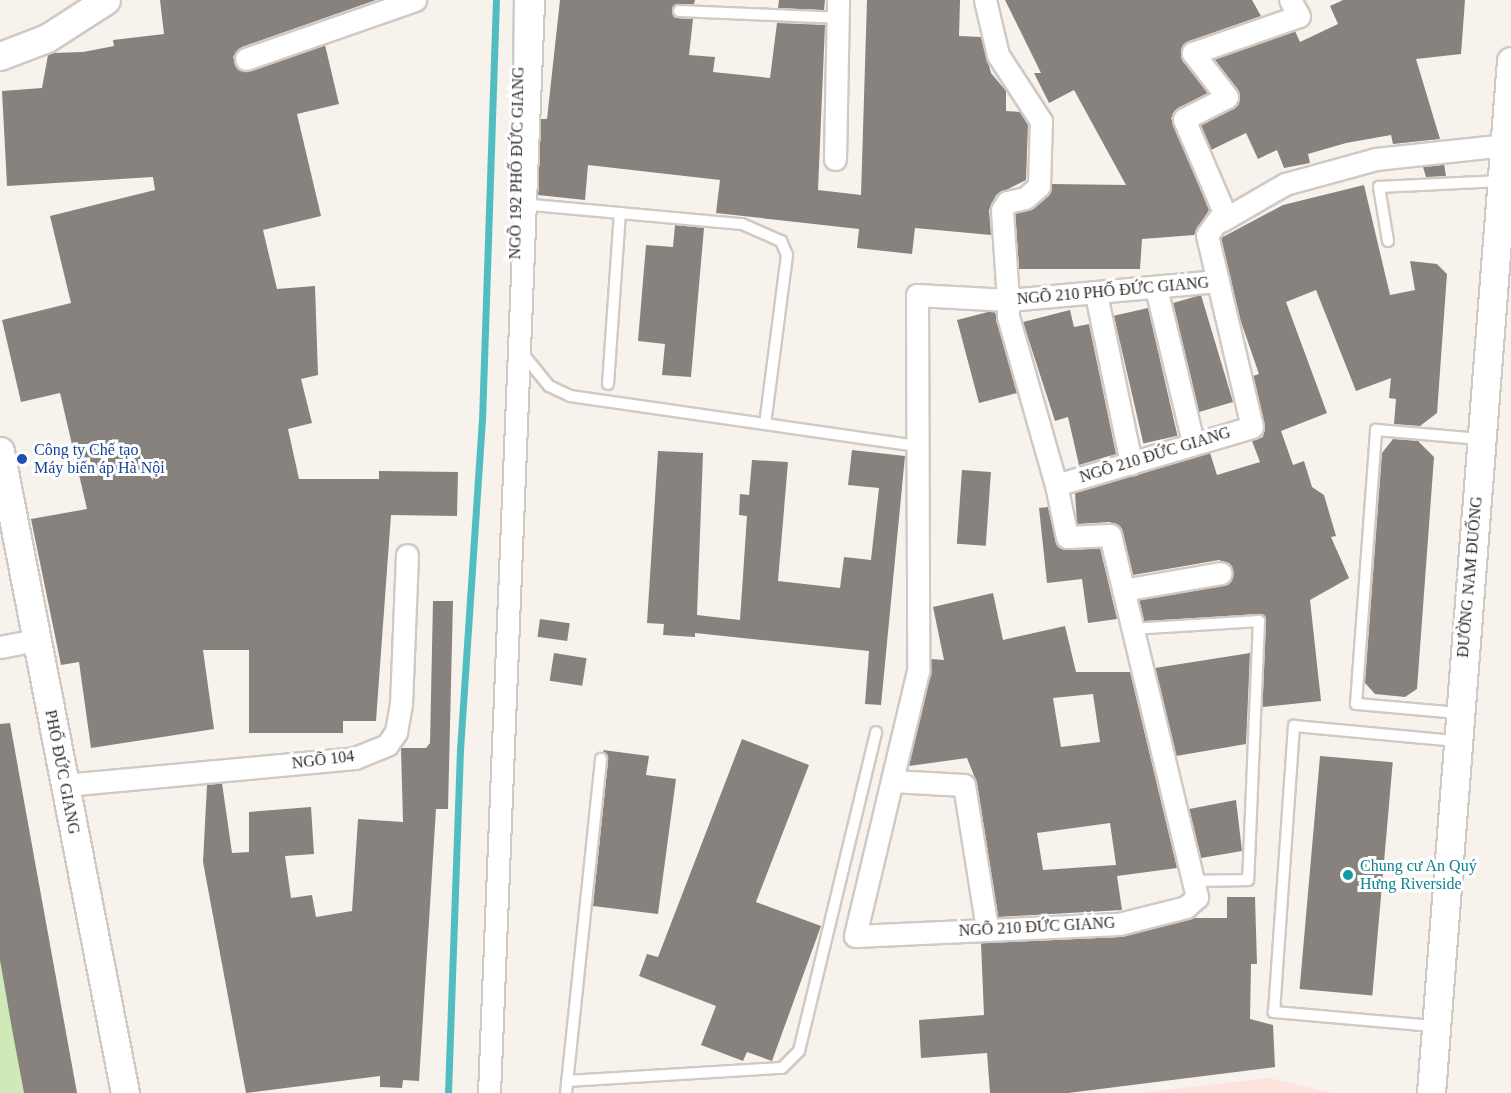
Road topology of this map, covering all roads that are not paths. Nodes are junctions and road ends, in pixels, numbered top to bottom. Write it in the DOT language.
graph roads {
  1 [pos="106,0"];
  2 [pos="415,0"];
  3 [pos="520,0"];
  4 [pos="532,0"];
  5 [pos="985,0"];
  6 [pos="1290,0"];
  7 [pos="838,9"];
  8 [pos="679,11"];
  9 [pos="0,56"];
  10 [pos="246,59"];
  11 [pos="1511,61"];
  12 [pos="1504,145"];
  13 [pos="835,159"];
  14 [pos="1502,181"];
  15 [pos="521,204"];
  16 [pos="620,213"];
  17 [pos="1221,221"];
  18 [pos="1388,241"];
  19 [pos="1218,281"];
  20 [pos="1156,288"];
  21 [pos="1096,294"];
  22 [pos="1008,300"];
  23 [pos="516,335"];
  24 [pos="608,384"];
  25 [pos="765,424"];
  26 [pos="1481,439"];
  27 [pos="1194,442"];
  28 [pos="917,446"];
  29 [pos="1131,463"];
  30 [pos="1,465"];
  31 [pos="1056,485"];
  32 [pos="407,555"];
  33 [pos="1221,573"];
  34 [pos="1123,590"];
  35 [pos="1132,629"];
  36 [pos="37,640"];
  37 [pos="0,647"];
  38 [pos="1459,713"];
  39 [pos="876,732"];
  40 [pos="1457,741"];
  41 [pos="601,759"];
  42 [pos="892,781"];
  43 [pos="65,785"];
  44 [pos="1193,881"];
  45 [pos="987,929"];
  46 [pos="1434,1026"];
  47 [pos="566,1087"];
  48 [pos="125,1093"];
  49 [pos="489,1093"];
  50 [pos="1431,1093"];
  1 -- 9 [label="street"];
  2 -- 10 [label="street"];
  3 -- 15 [label="lane, NGÕ 192 PHỐ ĐỨC GIANG"];
  4 -- 15 [label="street"];
  5 -- 22 [label="street"];
  6 -- 17 [label="street"];
  7 -- 8 [label="lane"];
  7 -- 13 [label="street"];
  11 -- 12 [label="street, ĐƯỜNG NAM ĐUỐNG"];
  12 -- 14 [label="street, ĐƯỜNG NAM ĐUỐNG"];
  12 -- 17 [label="street"];
  14 -- 18 [label="lane"];
  14 -- 26 [label="street, ĐƯỜNG NAM ĐUỐNG"];
  15 -- 16 [label="lane"];
  15 -- 23 [label="street"];
  16 -- 24 [label="lane"];
  16 -- 25 [label="lane"];
  17 -- 19 [label="street, NGÕ 210 ĐỨC GIANG"];
  19 -- 20 [label="street, NGÕ 210 PHỐ ĐỨC GIANG"];
  19 -- 27 [label="street, NGÕ 210 ĐỨC GIANG"];
  20 -- 21 [label="street, NGÕ 210 PHỐ ĐỨC GIANG"];
  20 -- 27 [label="street"];
  21 -- 22 [label="street, NGÕ 210 PHỐ ĐỨC GIANG"];
  21 -- 29 [label="street"];
  22 -- 28 [label="street, NGÕ 210 ĐỨC GIANG"];
  22 -- 31 [label="street"];
  23 -- 25 [label="lane"];
  23 -- 49 [label="street"];
  25 -- 28 [label="lane"];
  26 -- 38 [label="street, ĐƯỜNG NAM ĐUỐNG"];
  26 -- 38 [label="lane"];
  27 -- 29 [label="street, NGÕ 210 ĐỨC GIANG"];
  28 -- 42 [label="street, NGÕ 210 ĐỨC GIANG"];
  29 -- 31 [label="street, NGÕ 210 ĐỨC GIANG"];
  30 -- 36 [label="street, PHỐ ĐỨC GIANG"];
  31 -- 34 [label="street, NGÕ 210 ĐỨC GIANG"];
  32 -- 43 [label="street, NGÕ 104"];
  33 -- 34 [label="street"];
  34 -- 35 [label="street, NGÕ 210 ĐỨC GIANG"];
  35 -- 44 [label="street, NGÕ 210 ĐỨC GIANG"];
  35 -- 44 [label="lane"];
  36 -- 37 [label="street"];
  36 -- 43 [label="street, PHỐ ĐỨC GIANG"];
  38 -- 40 [label="street, ĐƯỜNG NAM ĐUỐNG"];
  39 -- 47 [label="lane"];
  40 -- 46 [label="street, ĐƯỜNG NAM ĐUỐNG"];
  40 -- 46 [label="lane"];
  41 -- 47 [label="lane"];
  42 -- 45 [label="street"];
  42 -- 45 [label="street, NGÕ 210 ĐỨC GIANG"];
  43 -- 48 [label="street, PHỐ ĐỨC GIANG"];
  44 -- 45 [label="street, NGÕ 210 ĐỨC GIANG"];
  46 -- 50 [label="street, ĐƯỜNG NAM ĐUỐNG"];
}
